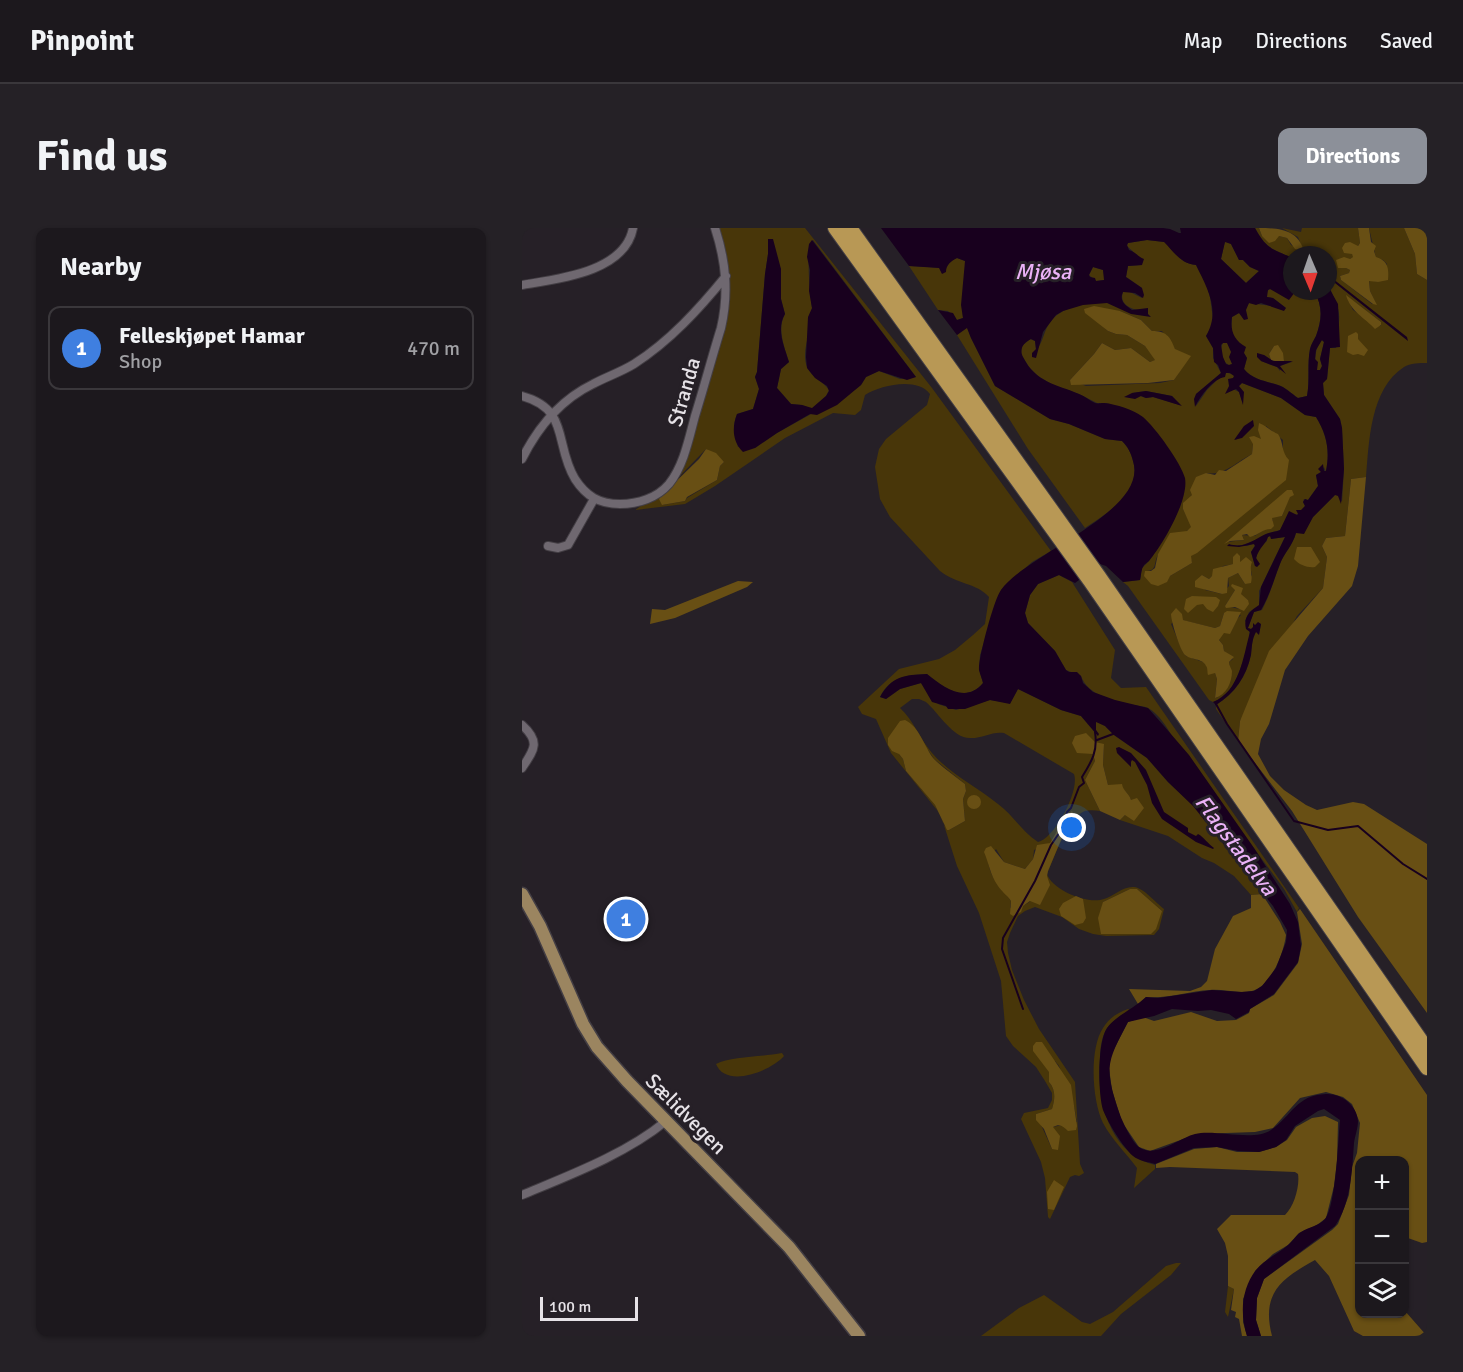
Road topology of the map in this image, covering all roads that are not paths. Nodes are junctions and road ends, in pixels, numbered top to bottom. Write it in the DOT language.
graph roads {
  1 [pos="633,228"];
  2 [pos="715,228"];
  3 [pos="824,228"];
  4 [pos="835,228"];
  5 [pos="850,228"];
  6 [pos="860,228"];
  7 [pos="875,273"];
  8 [pos="726,276"];
  9 [pos="522,285"];
  10 [pos="522,396"];
  11 [pos="552,412"];
  12 [pos="522,459"];
  13 [pos="594,500"];
  14 [pos="548,546"];
  15 [pos="1094,578"];
  16 [pos="522,724"];
  17 [pos="522,768"];
  18 [pos="522,894"];
  19 [pos="1427,1049"];
  20 [pos="1427,1068"];
  21 [pos="666,1121"];
  22 [pos="522,1195"];
  23 [pos="859,1336"];
  1 -- 9 [label="street"];
  2 -- 8 [label="street, Stranda"];
  3 -- 7 [label="highway"];
  4 -- 7 [label="highway"];
  5 -- 7 [label="highway"];
  6 -- 7 [label="highway"];
  7 -- 15 [label="highway"];
  8 -- 11 [label="street"];
  8 -- 13 [label="street, Stranda"];
  10 -- 11 [label="street"];
  11 -- 12 [label="street"];
  11 -- 13 [label="street"];
  13 -- 14 [label="street"];
  15 -- 19 [label="highway"];
  15 -- 20 [label="highway"];
  16 -- 17 [label="street"];
  18 -- 21 [label="main road, Sælidvegen"];
  21 -- 22 [label="street"];
  21 -- 23 [label="main road, Sælidvegen"];
}
